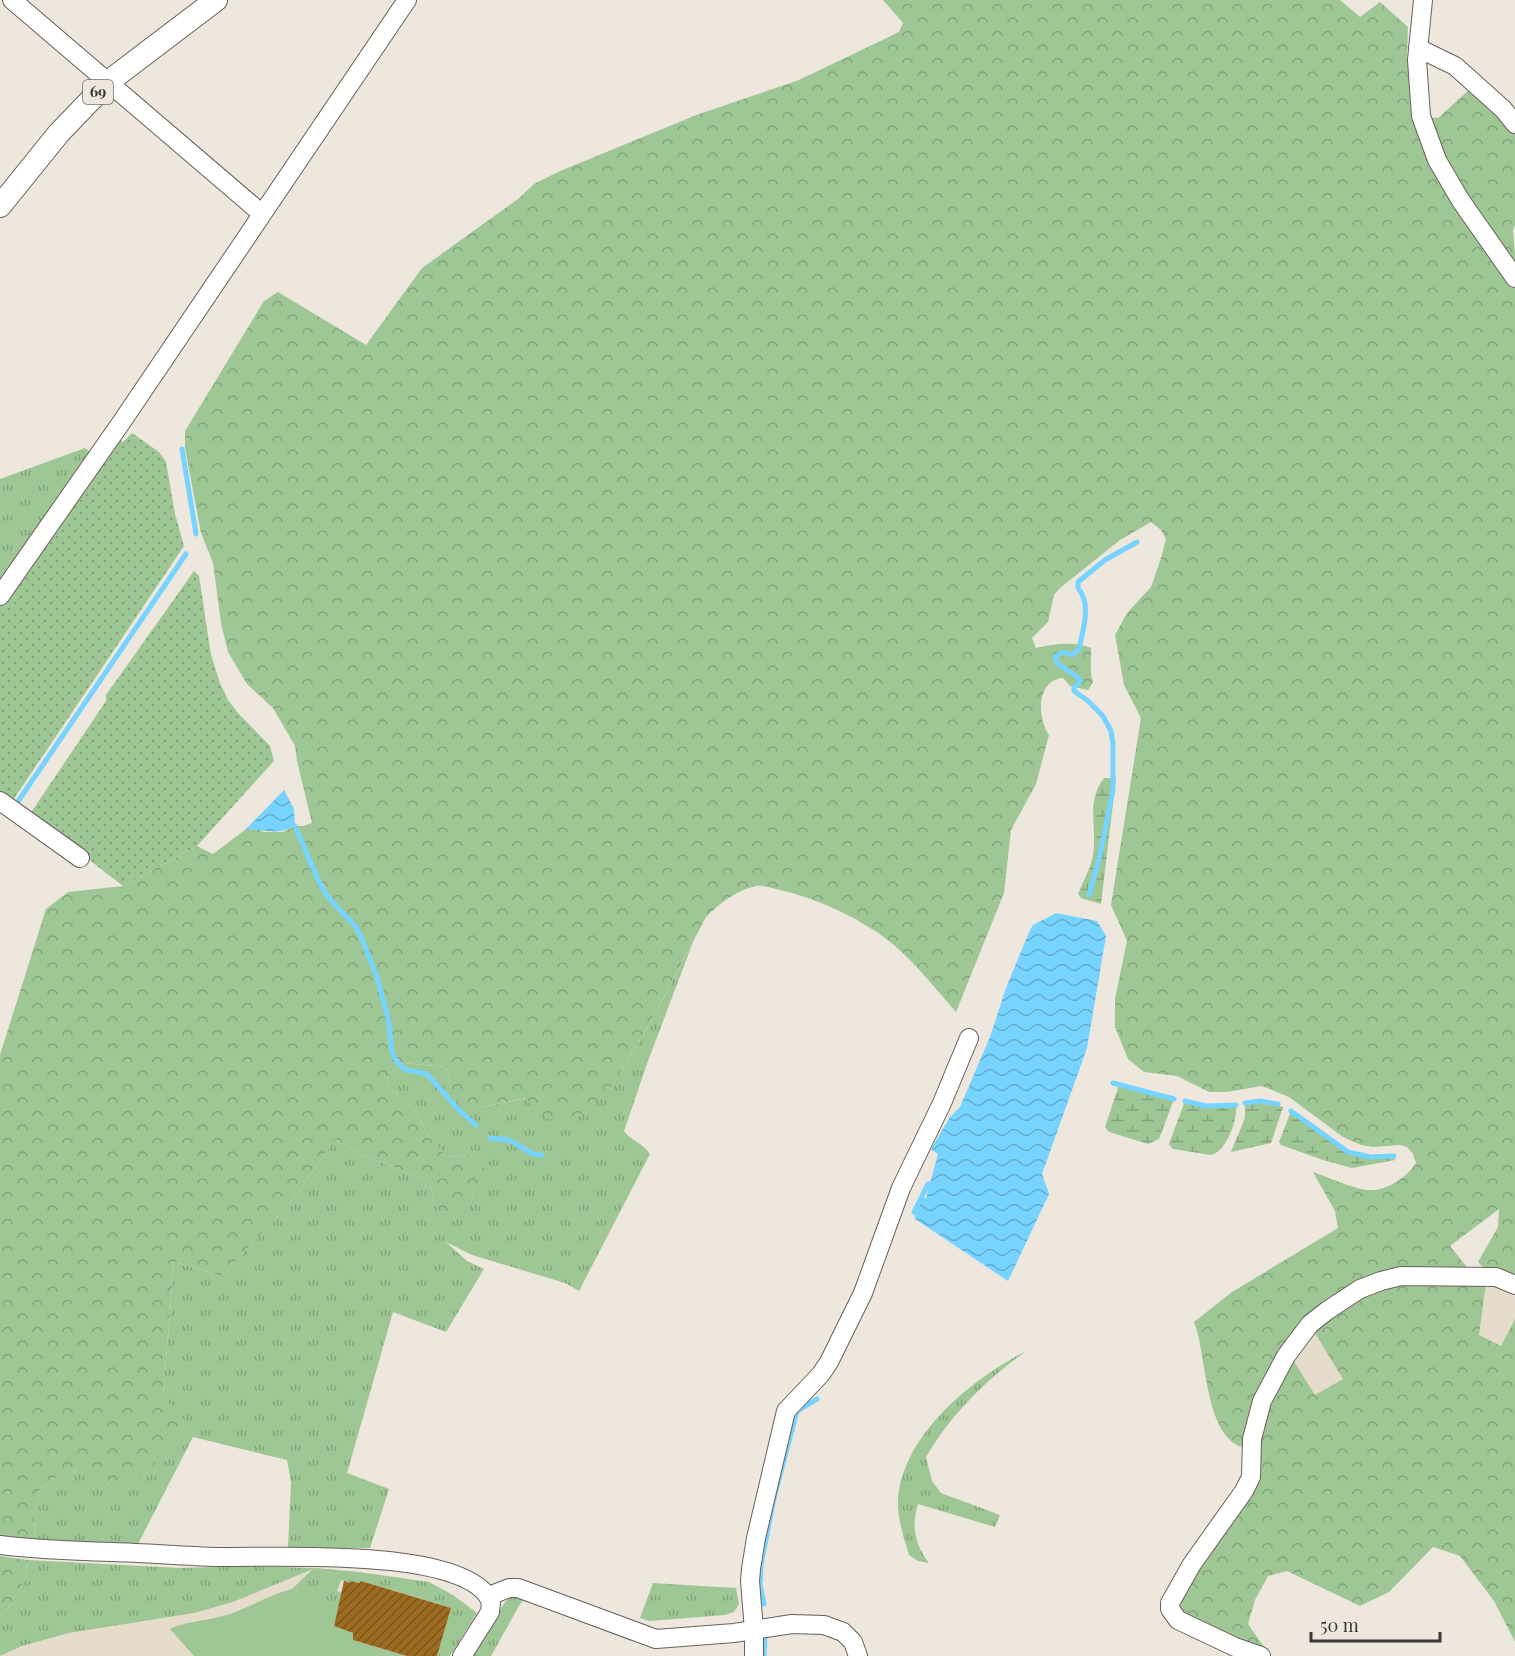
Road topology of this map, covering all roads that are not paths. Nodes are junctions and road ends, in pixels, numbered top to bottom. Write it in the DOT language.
graph roads {
  1 [pos="12,0"];
  2 [pos="216,0"];
  3 [pos="407,0"];
  4 [pos="1423,0"];
  5 [pos="1418,48"];
  6 [pos="108,82"];
  7 [pos="1515,124"];
  8 [pos="0,206"];
  9 [pos="261,213"];
  10 [pos="1515,278"];
  11 [pos="0,596"];
  12 [pos="0,801"];
  13 [pos="80,858"];
  14 [pos="974,1041"];
  15 [pos="1515,1285"];
  16 [pos="0,1545"];
  17 [pos="489,1596"];
  18 [pos="754,1630"];
  19 [pos="462,1656"];
  20 [pos="754,1656"];
  21 [pos="858,1656"];
  22 [pos="1261,1656"];
  1 -- 6 [label="street"];
  2 -- 6 [label="main road, 69"];
  3 -- 9 [label="street"];
  4 -- 5 [label="street"];
  5 -- 7 [label="street"];
  5 -- 10 [label="street"];
  6 -- 8 [label="main road, 69"];
  6 -- 9 [label="street"];
  9 -- 11 [label="street"];
  12 -- 13 [label="street"];
  14 -- 18 [label="street"];
  15 -- 22 [label="street"];
  16 -- 17 [label="street"];
  17 -- 18 [label="street"];
  17 -- 19 [label="street"];
  18 -- 20 [label="street"];
  18 -- 21 [label="street"];
}
